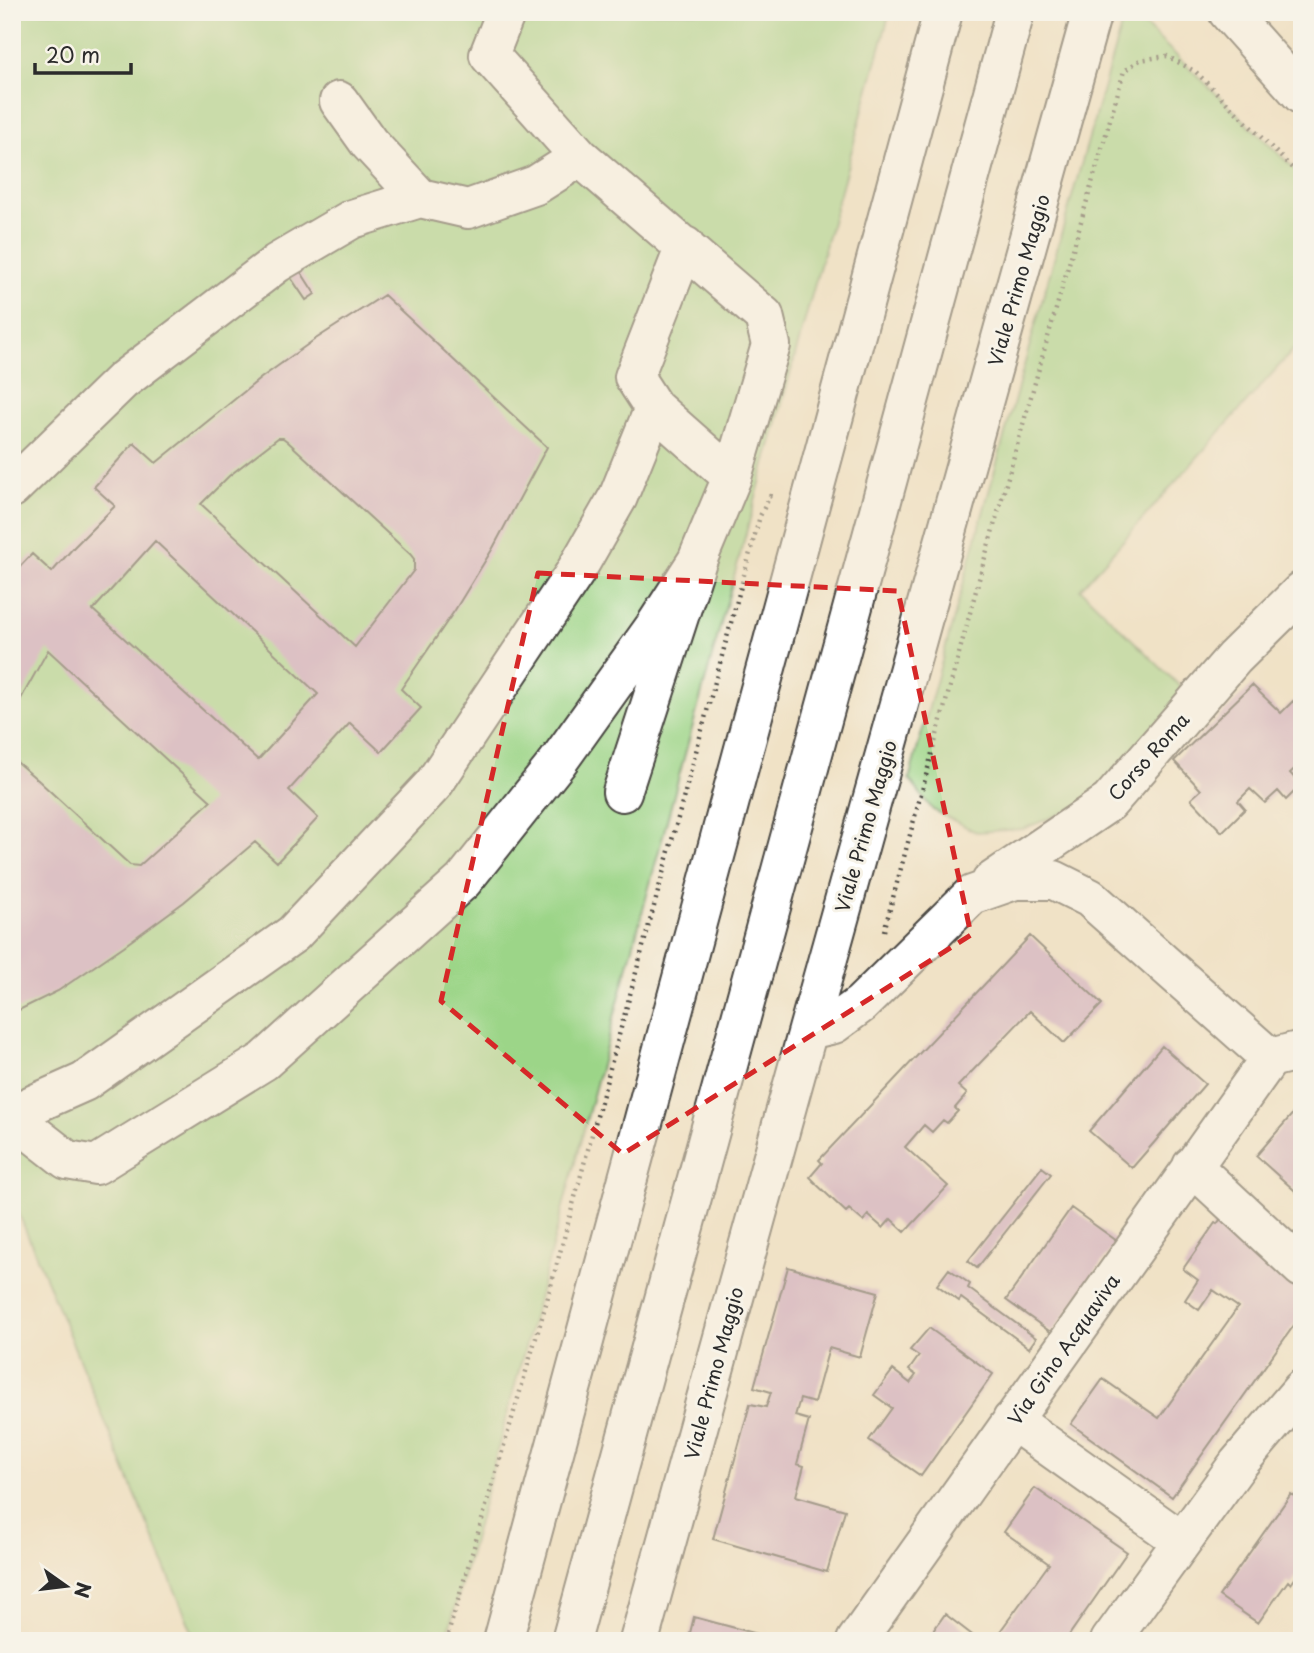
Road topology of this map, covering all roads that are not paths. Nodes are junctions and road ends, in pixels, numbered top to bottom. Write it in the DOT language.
graph roads {
  1 [pos="506,12"];
  2 [pos="943,12"];
  3 [pos="1015,12"];
  4 [pos="1092,12"];
  5 [pos="1228,12"];
  6 [pos="1302,95"];
  7 [pos="339,102"];
  8 [pos="580,157"];
  9 [pos="421,198"];
  10 [pos="685,246"];
  11 [pos="654,408"];
  12 [pos="732,477"];
  13 [pos="12,488"];
  14 [pos="696,561"];
  15 [pos="1302,591"];
  16 [pos="622,792"];
  17 [pos="972,895"];
  18 [pos="808,1030"];
  19 [pos="1286,1054"];
  20 [pos="12,1116"];
  21 [pos="1192,1166"];
  22 [pos="1302,1268"];
  23 [pos="1302,1389"];
  24 [pos="1012,1420"];
  25 [pos="1182,1541"];
  26 [pos="503,1641"];
  27 [pos="571,1641"];
  28 [pos="639,1641"];
  29 [pos="856,1641"];
  30 [pos="1111,1641"];
  1 -- 8 [label="street"];
  2 -- 26 [label="street"];
  3 -- 27 [label="street"];
  4 -- 18 [label="street, Viale Primo Maggio"];
  5 -- 6 [label="street"];
  7 -- 9 [label="street"];
  8 -- 9 [label="street"];
  8 -- 10 [label="street"];
  9 -- 13 [label="street"];
  10 -- 11 [label="street"];
  10 -- 12 [label="street"];
  11 -- 12 [label="street"];
  11 -- 20 [label="street"];
  12 -- 14 [label="street"];
  14 -- 16 [label="street"];
  14 -- 20 [label="street"];
  15 -- 17 [label="street, Corso Roma"];
  17 -- 18 [label="street, Via Gino Acquaviva"];
  17 -- 19 [label="street, Via Gino Acquaviva"];
  18 -- 28 [label="street, Viale Primo Maggio"];
  19 -- 21 [label="street, Via Gino Acquaviva"];
  21 -- 22 [label="street"];
  21 -- 24 [label="street, Via Gino Acquaviva"];
  23 -- 25 [label="street"];
  24 -- 25 [label="street"];
  24 -- 29 [label="street, Via Gino Acquaviva"];
  25 -- 30 [label="street"];
}
